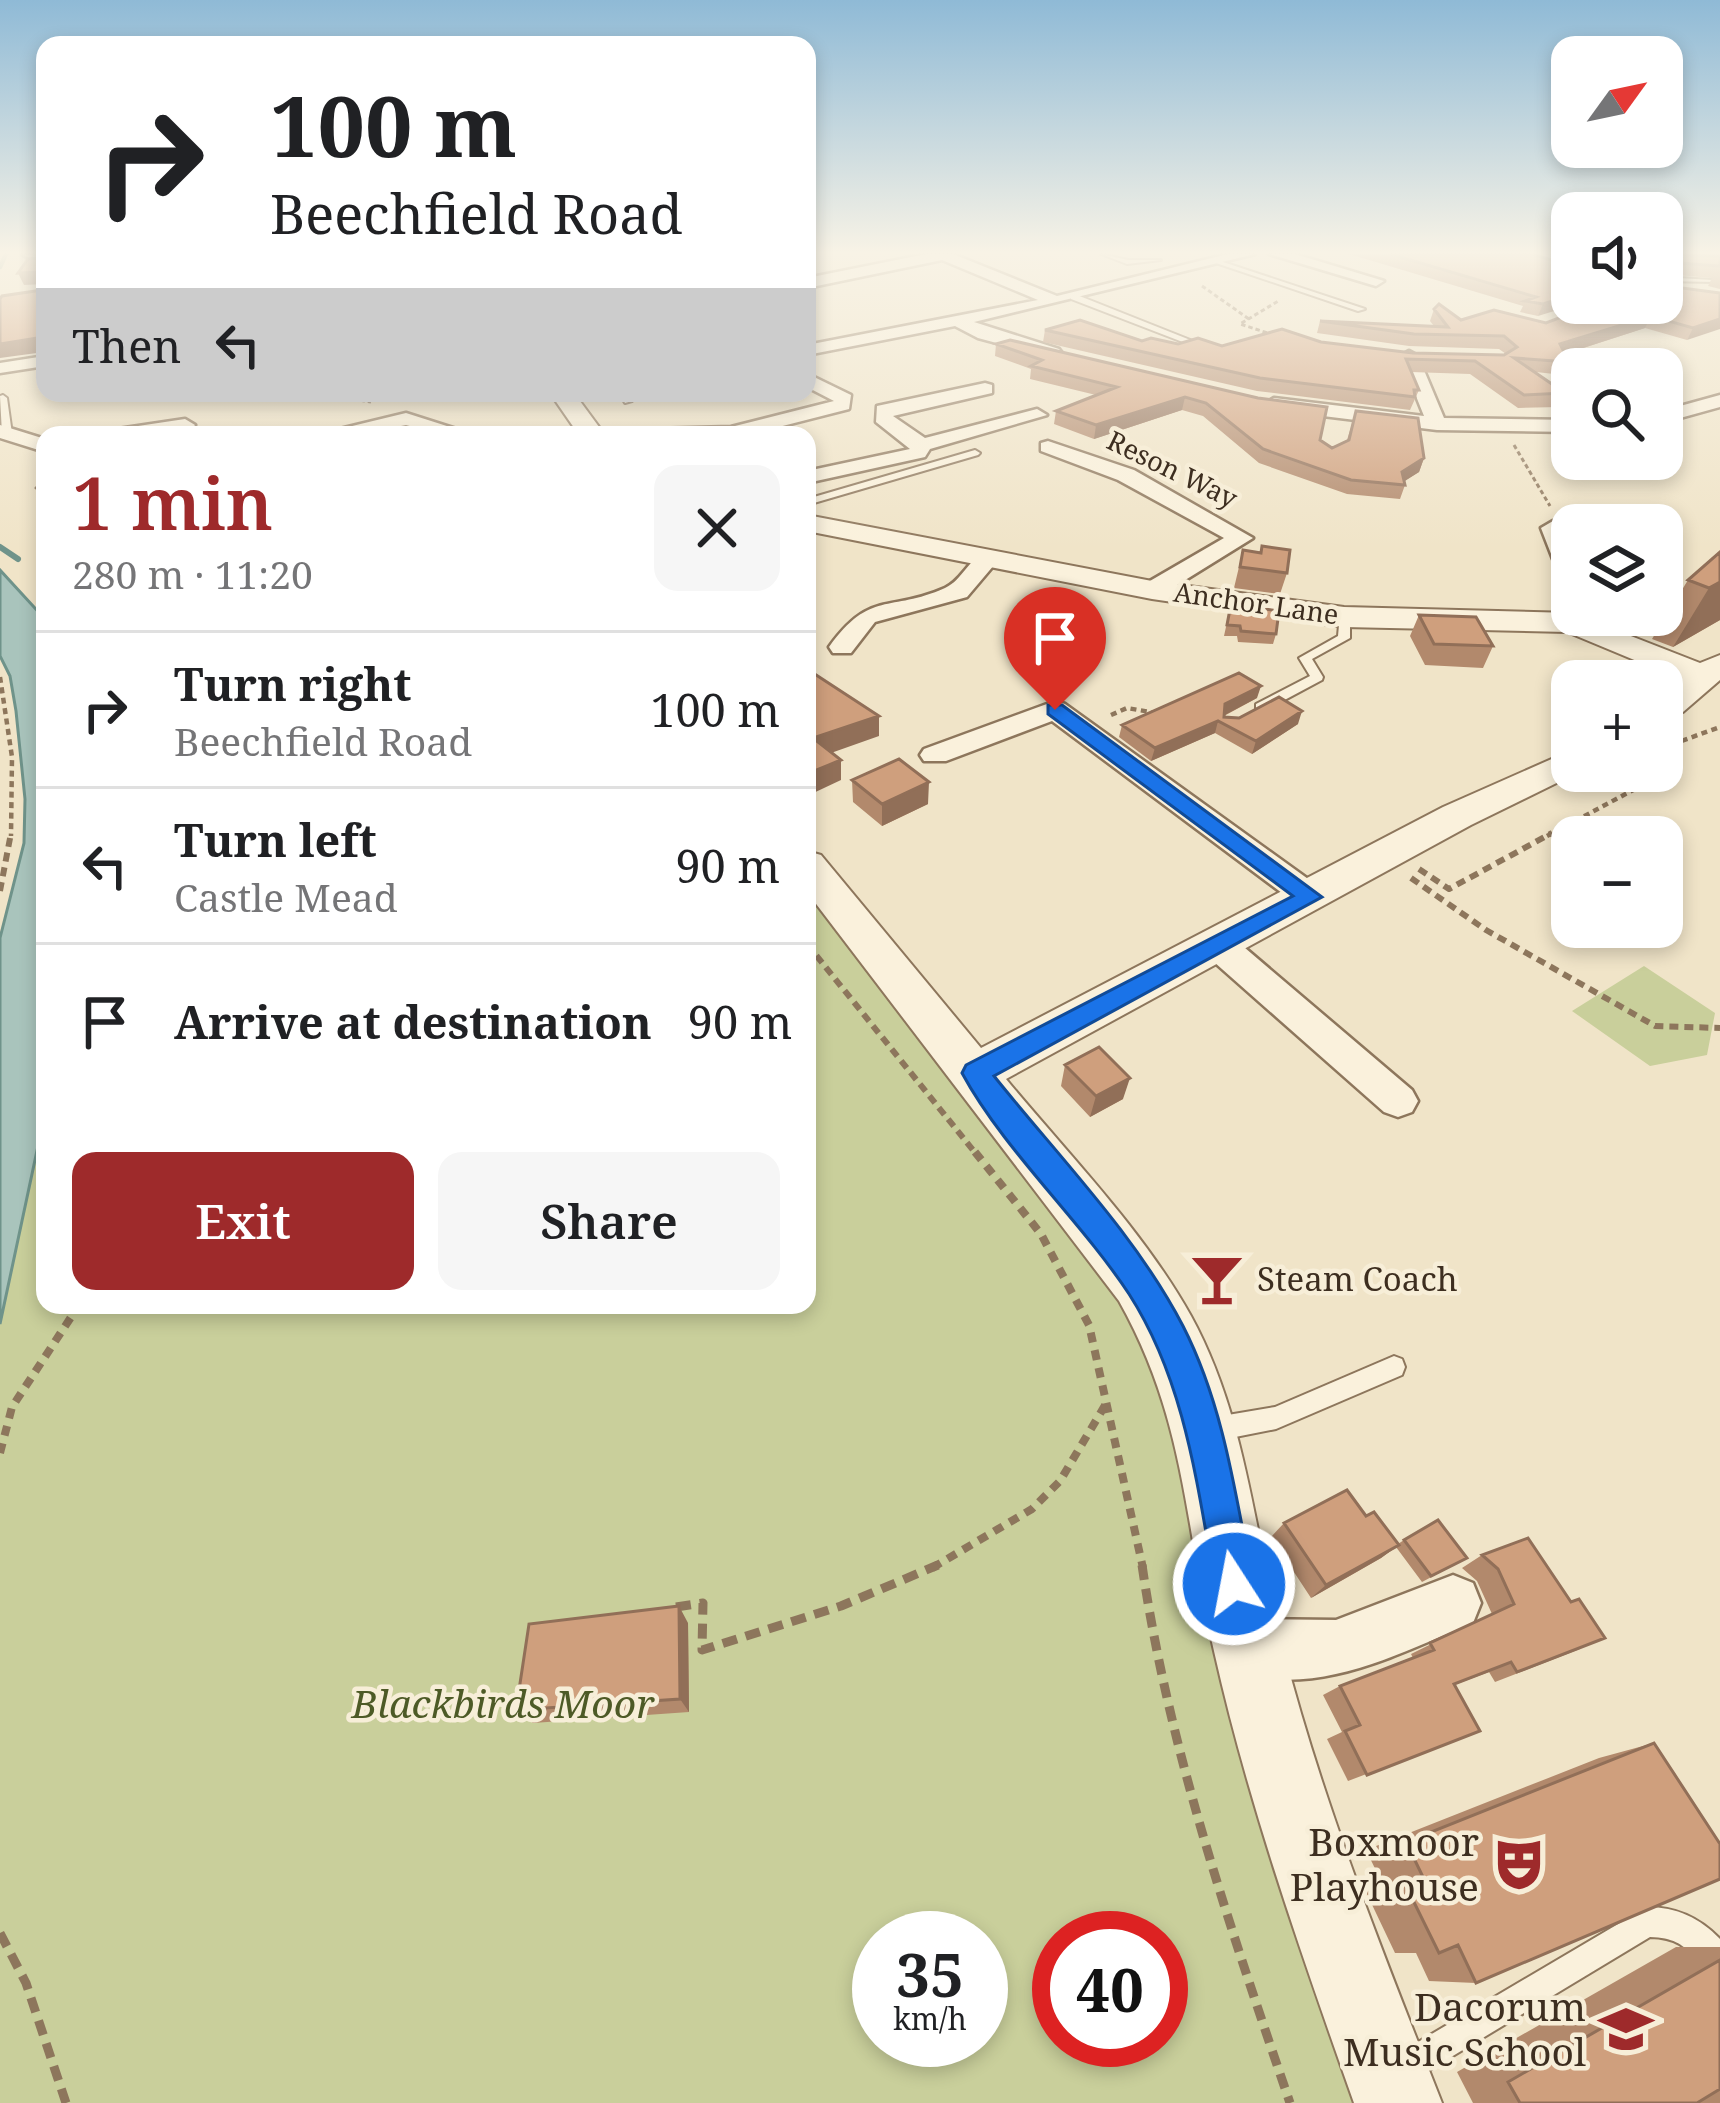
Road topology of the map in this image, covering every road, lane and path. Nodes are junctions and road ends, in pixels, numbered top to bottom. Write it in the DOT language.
graph roads {
  1 [pos="1053,352"];
  2 [pos="1386,353"];
  3 [pos="1065,355"];
  4 [pos="1409,356"];
  5 [pos="1432,357"];
  6 [pos="36,362"];
  7 [pos="0,368"];
  8 [pos="816,384"];
  9 [pos="985,389"];
  10 [pos="3,398"];
  11 [pos="1256,400"];
  12 [pos="1720,401"];
  13 [pos="369,402"];
  14 [pos="375,403"];
  15 [pos="1683,411"];
  16 [pos="1037,415"];
  17 [pos="1437,424"];
  18 [pos="384,426"];
  19 [pos="393,426"];
  20 [pos="432,426"];
  21 [pos="759,426"];
  22 [pos="1551,427"];
  23 [pos="1501,428"];
  24 [pos="3,433"];
  25 [pos="36,445"];
  26 [pos="922,445"];
  27 [pos="1048,447"];
  28 [pos="975,453"];
  29 [pos="816,475"];
  30 [pos="816,499"];
  31 [pos="1551,508"];
  32 [pos="816,525"];
  33 [pos="988,558"];
  34 [pos="1152,590"];
  35 [pos="841,598"];
  36 [pos="866,616"];
  37 [pos="1344,617"];
  38 [pos="1551,622"];
  39 [pos="1630,636"];
  40 [pos="842,646"];
  41 [pos="1711,670"];
  42 [pos="0,677"];
  43 [pos="1683,697"];
  44 [pos="1249,714"];
  45 [pos="1166,715"];
  46 [pos="1720,727"];
  47 [pos="1080,728"];
  48 [pos="1683,740"];
  49 [pos="935,755"];
  50 [pos="1551,771"];
  51 [pos="1630,792"];
  52 [pos="1389,856"];
  53 [pos="816,875"];
  54 [pos="0,891"];
  55 [pos="1310,897"];
  56 [pos="1218,945"];
  57 [pos="816,955"];
  58 [pos="1720,1028"];
  59 [pos="976,1073"];
  60 [pos="1398,1101"];
  61 [pos="73,1314"];
  62 [pos="1394,1367"];
  63 [pos="1107,1402"];
  64 [pos="1206,1431"];
  65 [pos="0,1453"];
  66 [pos="1453,1603"];
  67 [pos="660,1610"];
  68 [pos="1248,1648"];
  69 [pos="0,1933"];
  70 [pos="1720,1964"];
  71 [pos="1392,2089"];
  72 [pos="66,2103"];
  73 [pos="1290,2103"];
  1 -- 3 [label="street"];
  2 -- 4 [label="street"];
  4 -- 5 [label="street"];
  4 -- 17 [label="street"];
  6 -- 7 [label="street"];
  8 -- 21 [label="street"];
  9 -- 26 [label="street"];
  10 -- 24 [label="lane"];
  11 -- 17 [label="street"];
  12 -- 15 [label="street"];
  13 -- 14 [label="path"];
  14 -- 18 [label="street"];
  16 -- 26 [label="street"];
  17 -- 23 [label="street"];
  19 -- 20 [label="street"];
  22 -- 23 [label="street"];
  23 -- 31 [label="path"];
  24 -- 25 [label="street"];
  26 -- 29 [label="street"];
  27 -- 34 [label="street, Reson Way"];
  28 -- 30 [label="lane"];
  32 -- 33 [label="street, Anchor Lane"];
  33 -- 34 [label="street, Anchor Lane"];
  33 -- 36 [label="street"];
  34 -- 37 [label="street, Anchor Lane"];
  35 -- 36 [label="street"];
  36 -- 40 [label="street"];
  37 -- 38 [label="street, Anchor Lane"];
  37 -- 44 [label="lane"];
  39 -- 41 [label="street, Anchor Lane"];
  41 -- 43 [label="street"];
  42 -- 54 [label="path"];
  45 -- 47 [label="path"];
  46 -- 48 [label="path"];
  47 -- 49 [label="street"];
  47 -- 55 [label="street"];
  50 -- 52 [label="street"];
  51 -- 52 [label="path"];
  52 -- 55 [label="street"];
  52 -- 58 [label="path"];
  53 -- 59 [label="street"];
  55 -- 56 [label="street"];
  56 -- 59 [label="street"];
  56 -- 60 [label="street"];
  57 -- 63 [label="path"];
  59 -- 64 [label="street"];
  61 -- 65 [label="path"];
  62 -- 64 [label="lane"];
  63 -- 67 [label="path"];
  63 -- 73 [label="path"];
  64 -- 68 [label="street"];
  66 -- 68 [label="street"];
  68 -- 71 [label="street"];
  69 -- 72 [label="path"];
  70 -- 71 [label="lane"];
}
